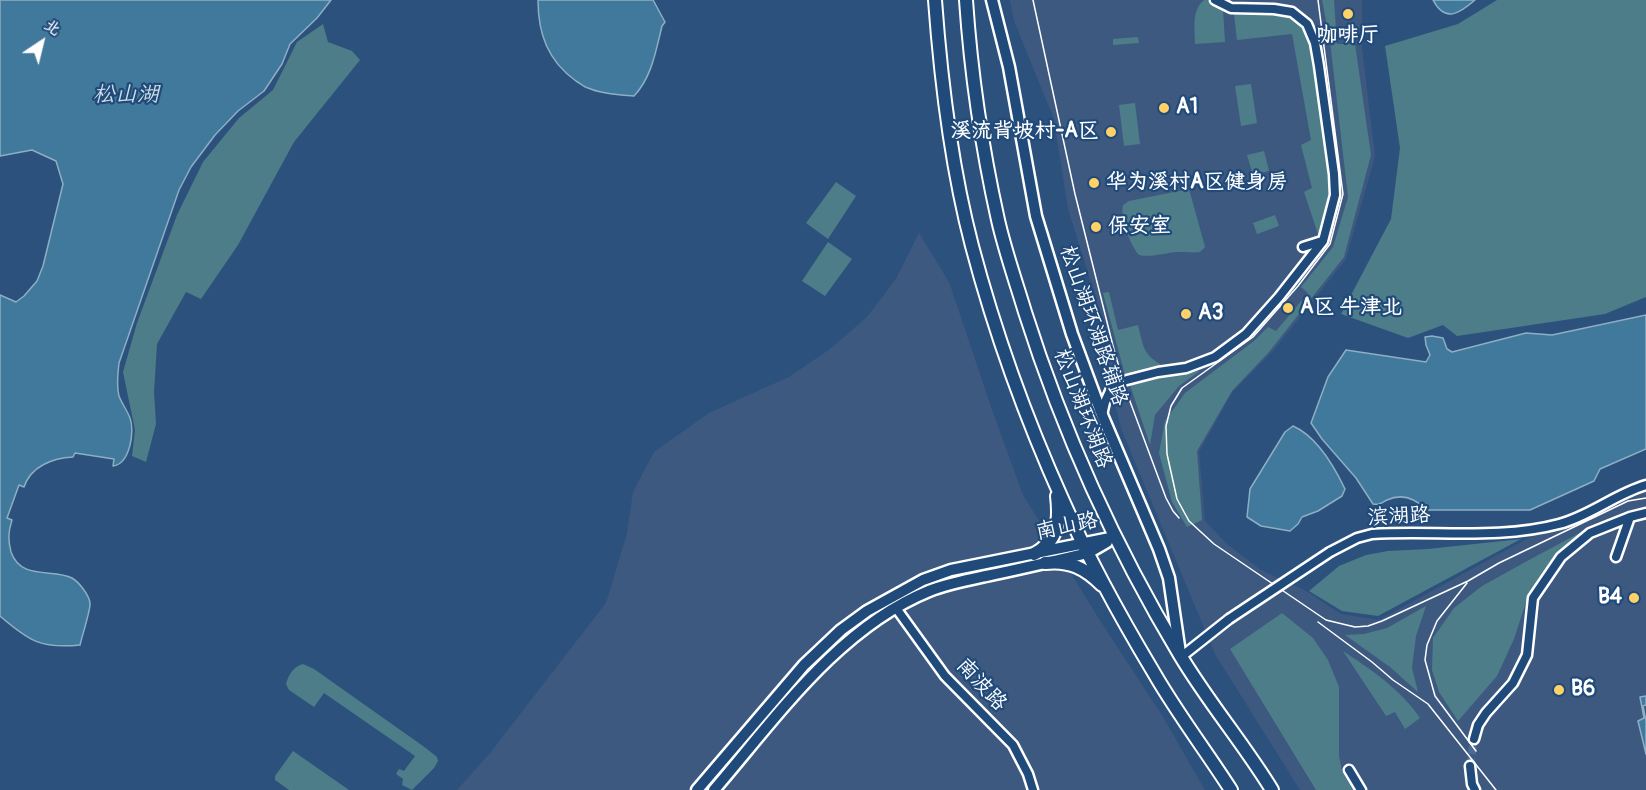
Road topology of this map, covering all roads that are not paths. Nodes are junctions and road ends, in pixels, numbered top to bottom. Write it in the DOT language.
graph roads {
  1 [pos="934,0"];
  2 [pos="966,0"];
  3 [pos="992,0"];
  4 [pos="1215,0"];
  5 [pos="1323,241"];
  6 [pos="1303,248"];
  7 [pos="1102,415"];
  8 [pos="1055,483"];
  9 [pos="1646,485"];
  10 [pos="1646,513"];
  11 [pos="1630,517"];
  12 [pos="1115,537"];
  13 [pos="1086,548"];
  14 [pos="1034,554"];
  15 [pos="1616,557"];
  16 [pos="1045,563"];
  17 [pos="1109,592"];
  18 [pos="896,608"];
  19 [pos="1181,657"];
  20 [pos="1473,739"];
  21 [pos="1470,766"];
  22 [pos="1349,770"];
  23 [pos="697,790"];
  24 [pos="714,790"];
  25 [pos="1033,790"];
  26 [pos="1231,790"];
  27 [pos="1272,790"];
  28 [pos="1360,790"];
  29 [pos="1475,790"];
  1 -- 8 [label="main road"];
  2 -- 12 [label="main road, 松山湖环湖路"];
  3 -- 7 [label="main road, 松山湖环湖路辅路"];
  4 -- 5 [label="street"];
  5 -- 6 [label="street"];
  5 -- 7 [label="street"];
  7 -- 19 [label="main road, 松山湖环湖路辅路"];
  8 -- 13 [label="main road"];
  8 -- 14 [label="main road"];
  9 -- 19 [label="street, 滨湖路, bridge"];
  10 -- 11 [label="street"];
  11 -- 15 [label="street"];
  11 -- 20 [label="street"];
  12 -- 13 [label="main road, 南山路"];
  12 -- 19 [label="main road, 松山湖环湖路"];
  13 -- 14 [label="main road, 南山路"];
  13 -- 16 [label="main road, 南山路"];
  13 -- 17 [label="main road"];
  14 -- 23 [label="main road, 南山路"];
  16 -- 17 [label="main road"];
  16 -- 18 [label="main road, 南山路"];
  17 -- 26 [label="main road"];
  18 -- 24 [label="main road, 南山路"];
  18 -- 25 [label="street, 南波路"];
  19 -- 27 [label="main road, 松山湖环湖路"];
  21 -- 29 [label="street"];
  22 -- 28 [label="street"];
}
